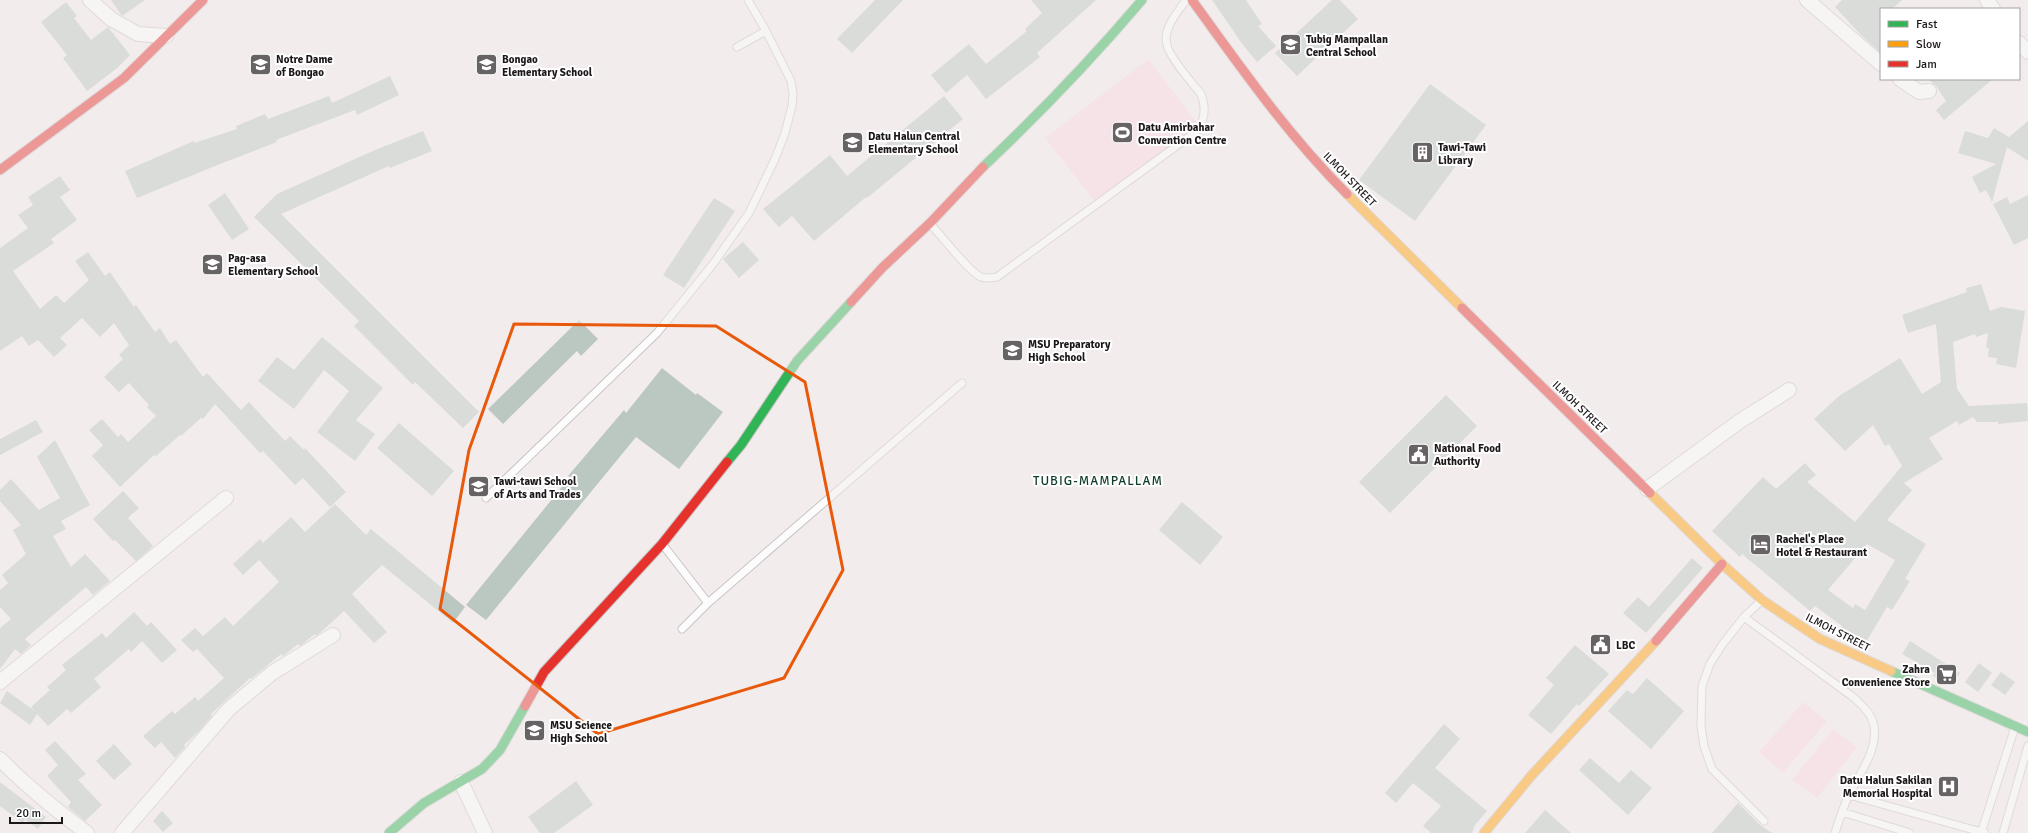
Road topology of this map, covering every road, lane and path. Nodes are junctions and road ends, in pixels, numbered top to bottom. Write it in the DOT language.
graph roads {
  1 [pos="90,0"];
  2 [pos="203,0"];
  3 [pos="748,0"];
  4 [pos="1142,0"];
  5 [pos="1186,0"];
  6 [pos="1192,0"];
  7 [pos="1807,0"];
  8 [pos="766,31"];
  9 [pos="166,36"];
  10 [pos="2020,44"];
  11 [pos="737,47"];
  12 [pos="2028,52"];
  13 [pos="1880,63"];
  14 [pos="1901,80"];
  15 [pos="1928,91"];
  16 [pos="0,170"];
  17 [pos="930,223"];
  18 [pos="962,383"];
  19 [pos="1789,390"];
  20 [pos="1647,489"];
  21 [pos="226,498"];
  22 [pos="486,498"];
  23 [pos="662,544"];
  24 [pos="1722,564"];
  25 [pos="1762,600"];
  26 [pos="708,603"];
  27 [pos="1744,617"];
  28 [pos="682,628"];
  29 [pos="333,635"];
  30 [pos="0,682"];
  31 [pos="2015,727"];
  32 [pos="2028,732"];
  33 [pos="2028,746"];
  34 [pos="0,759"];
  35 [pos="461,782"];
  36 [pos="1849,795"];
  37 [pos="1842,812"];
  38 [pos="1764,821"];
  39 [pos="87,833"];
  40 [pos="122,833"];
  41 [pos="389,833"];
  42 [pos="485,833"];
  43 [pos="1484,833"];
  44 [pos="1835,833"];
  45 [pos="1910,833"];
  46 [pos="1982,833"];
  47 [pos="2003,833"];
  1 -- 9 [label="street"];
  2 -- 9 [label="street"];
  3 -- 8 [label="lane"];
  4 -- 17 [label="street"];
  5 -- 17 [label="lane"];
  6 -- 20 [label="street, ILMOH STREET"];
  7 -- 13 [label="street"];
  8 -- 11 [label="lane"];
  8 -- 22 [label="lane"];
  9 -- 16 [label="street"];
  10 -- 12 [label="street"];
  14 -- 15 [label="street"];
  17 -- 23 [label="street"];
  18 -- 26 [label="lane"];
  19 -- 20 [label="street"];
  20 -- 24 [label="street, ILMOH STREET"];
  21 -- 30 [label="street"];
  23 -- 26 [label="lane"];
  23 -- 35 [label="street"];
  24 -- 25 [label="street, ILMOH STREET"];
  24 -- 43 [label="street"];
  25 -- 27 [label="lane"];
  25 -- 31 [label="street, ILMOH STREET"];
  26 -- 28 [label="lane"];
  27 -- 36 [label="lane"];
  27 -- 38 [label="lane"];
  29 -- 40 [label="street"];
  31 -- 32 [label="street, ILMOH STREET"];
  31 -- 46 [label="lane"];
  33 -- 47 [label="lane"];
  34 -- 39 [label="street"];
  35 -- 41 [label="street"];
  35 -- 42 [label="street"];
  36 -- 37 [label="lane"];
  36 -- 46 [label="lane"];
  37 -- 44 [label="lane"];
  37 -- 45 [label="lane"];
}
